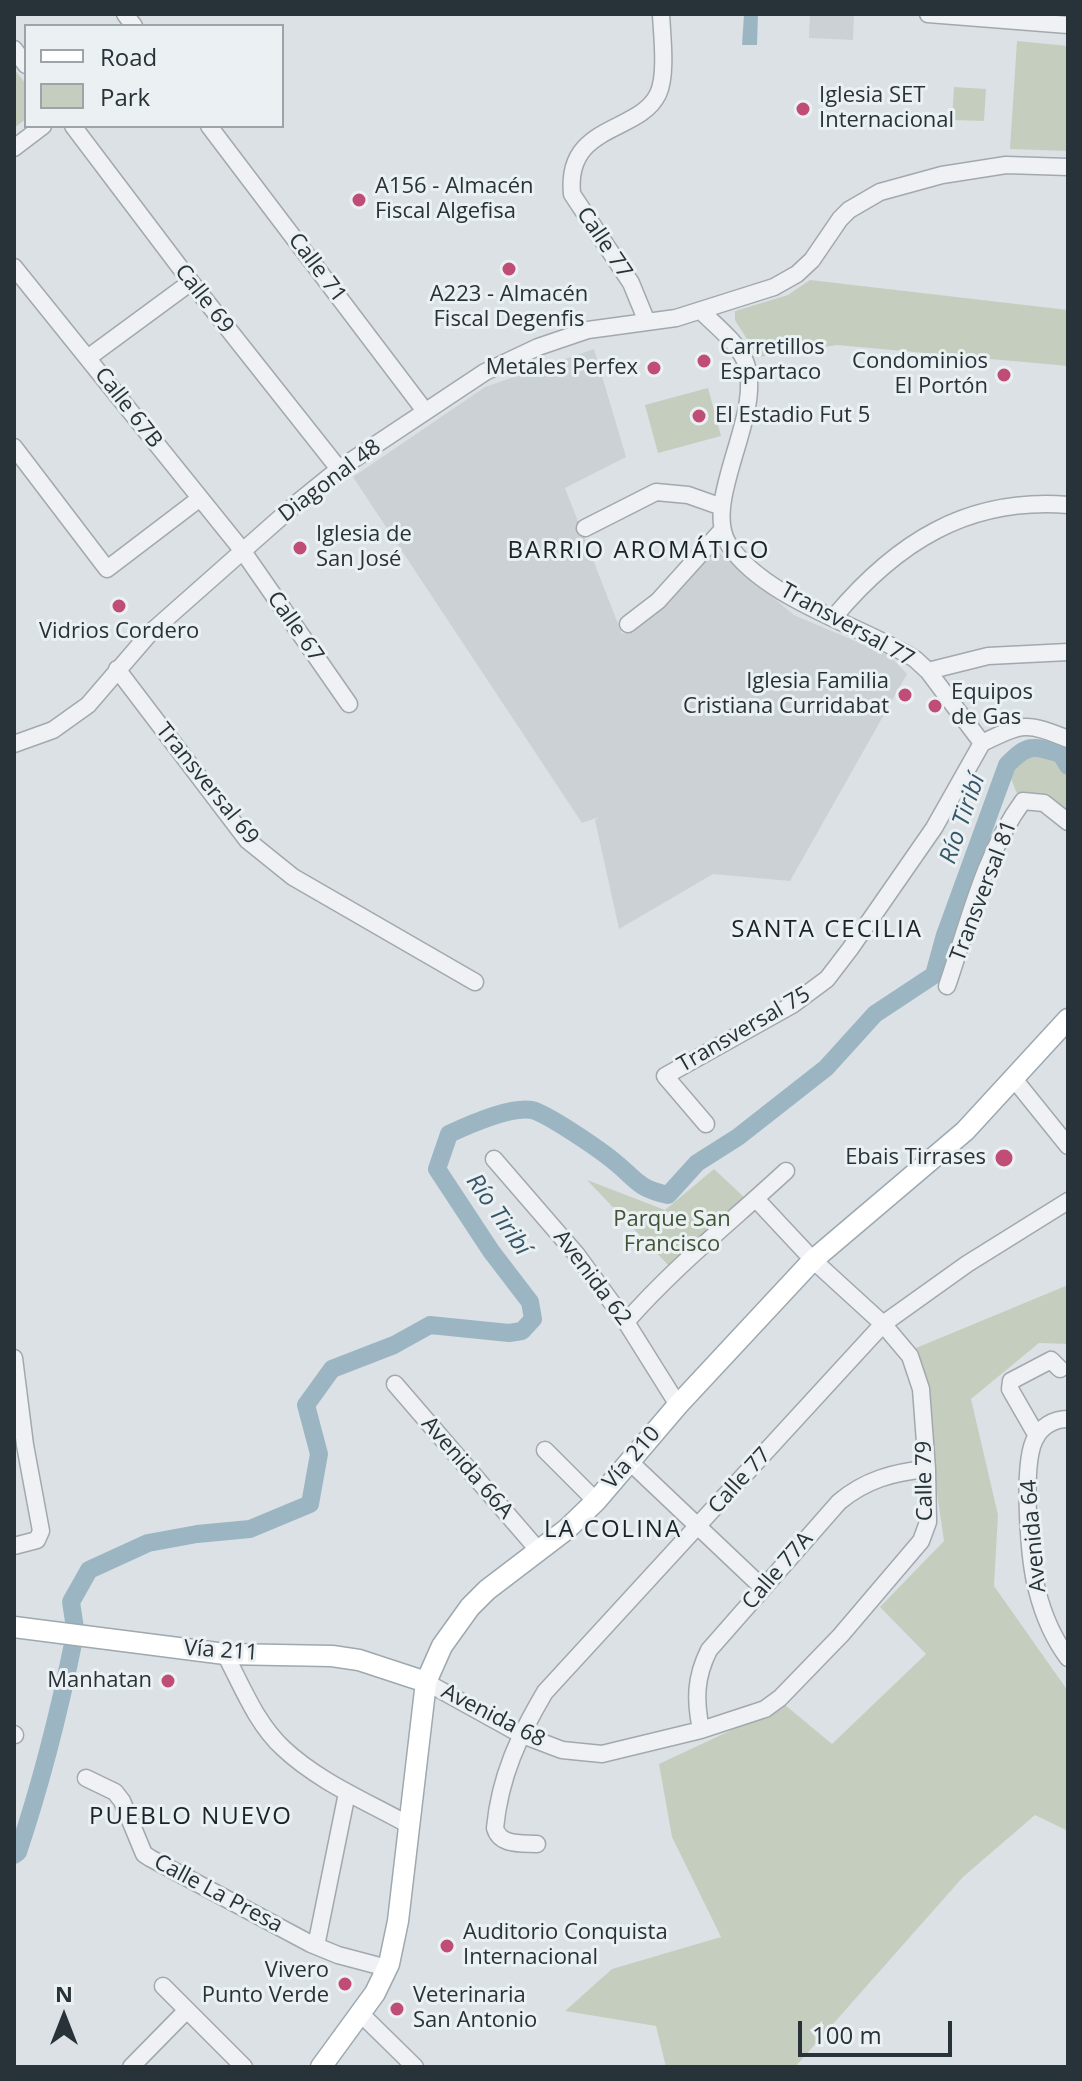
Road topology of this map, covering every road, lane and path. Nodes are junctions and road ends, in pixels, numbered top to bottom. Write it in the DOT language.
graph roads {
  1 [pos="661,14"];
  2 [pos="928,14"];
  3 [pos="1068,25"];
  4 [pos="40,128"];
  5 [pos="75,128"];
  6 [pos="211,128"];
  7 [pos="14,148"];
  8 [pos="1068,167"];
  9 [pos="14,267"];
  10 [pos="191,282"];
  11 [pos="729,303"];
  12 [pos="701,311"];
  13 [pos="676,318"];
  14 [pos="647,322"];
  15 [pos="722,332"];
  16 [pos="89,357"];
  17 [pos="425,411"];
  18 [pos="14,447"];
  19 [pos="339,469"];
  20 [pos="199,499"];
  21 [pos="1068,505"];
  22 [pos="722,507"];
  23 [pos="585,528"];
  24 [pos="722,530"];
  25 [pos="242,550"];
  26 [pos="834,617"];
  27 [pos="628,624"];
  28 [pos="1068,652"];
  29 [pos="117,669"];
  30 [pos="928,671"];
  31 [pos="349,704"];
  32 [pos="1068,739"];
  33 [pos="982,743"];
  34 [pos="14,744"];
  35 [pos="1068,822"];
  36 [pos="475,982"];
  37 [pos="947,986"];
  38 [pos="1068,1019"];
  39 [pos="1014,1079"];
  40 [pos="706,1124"];
  41 [pos="1068,1146"];
  42 [pos="494,1159"];
  43 [pos="786,1171"];
  44 [pos="756,1199"];
  45 [pos="1068,1201"];
  46 [pos="813,1260"];
  47 [pos="626,1322"];
  48 [pos="883,1324"];
  49 [pos="14,1358"];
  50 [pos="1060,1369"];
  51 [pos="395,1384"];
  52 [pos="678,1405"];
  53 [pos="1062,1419"];
  54 [pos="1037,1436"];
  55 [pos="545,1450"];
  56 [pos="629,1461"];
  57 [pos="927,1469"];
  58 [pos="596,1501"];
  59 [pos="697,1528"];
  60 [pos="14,1546"];
  61 [pos="539,1551"];
  62 [pos="763,1588"];
  63 [pos="14,1627"];
  64 [pos="225,1654"];
  65 [pos="1068,1658"];
  66 [pos="426,1682"];
  67 [pos="701,1730"];
  68 [pos="520,1734"];
  69 [pos="86,1778"];
  70 [pos="347,1793"];
  71 [pos="409,1825"];
  72 [pos="537,1844"];
  73 [pos="316,1946"];
  74 [pos="387,1968"];
  75 [pos="163,1986"];
  76 [pos="186,2011"];
  77 [pos="361,2014"];
  78 [pos="131,2067"];
  79 [pos="244,2067"];
  80 [pos="321,2067"];
  81 [pos="415,2067"];
  1 -- 14 [label="street, Calle 77"];
  2 -- 3 [label="street"];
  4 -- 7 [label="street"];
  5 -- 10 [label="street, Calle 69"];
  6 -- 17 [label="street, Calle 71"];
  8 -- 11 [label="street, Diagonal 48"];
  9 -- 16 [label="street, Calle 67B"];
  10 -- 16 [label="street"];
  10 -- 19 [label="street, Calle 69"];
  11 -- 12 [label="street, Diagonal 48"];
  11 -- 15 [label="street"];
  12 -- 13 [label="street, Diagonal 48"];
  12 -- 15 [label="street"];
  13 -- 14 [label="street, Diagonal 48"];
  13 -- 15 [label="street"];
  14 -- 17 [label="street, Diagonal 48"];
  15 -- 22 [label="street"];
  16 -- 20 [label="street, Calle 67B"];
  17 -- 19 [label="street, Diagonal 48"];
  18 -- 20 [label="street"];
  19 -- 25 [label="street, Diagonal 48"];
  20 -- 25 [label="street, Calle 67B"];
  21 -- 26 [label="street"];
  22 -- 23 [label="street"];
  22 -- 24 [label="street"];
  24 -- 26 [label="street, Transversal 77"];
  24 -- 27 [label="street"];
  25 -- 29 [label="street, Diagonal 48"];
  25 -- 31 [label="street, Calle 67"];
  26 -- 30 [label="street, Transversal 77"];
  28 -- 30 [label="street"];
  29 -- 34 [label="street, Diagonal 48"];
  29 -- 36 [label="street, Transversal 69"];
  30 -- 33 [label="street, Transversal 77"];
  32 -- 33 [label="street"];
  33 -- 40 [label="street, Transversal 75"];
  35 -- 37 [label="street, Transversal 81"];
  38 -- 39 [label="main road, Vía 210"];
  39 -- 41 [label="street"];
  39 -- 46 [label="main road, Vía 210"];
  42 -- 47 [label="street, Avenida 62"];
  43 -- 44 [label="street"];
  44 -- 46 [label="street, Calle 79"];
  44 -- 47 [label="street"];
  45 -- 48 [label="street, Calle 77"];
  46 -- 48 [label="street, Calle 79"];
  46 -- 52 [label="main road, Vía 210"];
  47 -- 52 [label="street, Avenida 62"];
  48 -- 57 [label="street, Calle 79"];
  48 -- 59 [label="street, Calle 77"];
  49 -- 60 [label="street"];
  50 -- 54 [label="street"];
  51 -- 61 [label="street, Avenida 66A"];
  52 -- 56 [label="main road, Vía 210"];
  53 -- 54 [label="street"];
  54 -- 65 [label="street, Avenida 64"];
  55 -- 58 [label="street"];
  56 -- 58 [label="main road, Vía 210"];
  56 -- 59 [label="street"];
  57 -- 62 [label="street, Calle 77A"];
  57 -- 67 [label="street, Calle 79"];
  58 -- 61 [label="main road, Vía 210"];
  59 -- 62 [label="street"];
  59 -- 68 [label="street, Calle 77"];
  61 -- 66 [label="main road, Vía 210"];
  62 -- 67 [label="street, Calle 77A"];
  63 -- 64 [label="main road, Vía 211"];
  64 -- 66 [label="main road, Vía 211"];
  64 -- 70 [label="street"];
  66 -- 68 [label="street, Avenida 68"];
  66 -- 71 [label="main road, Vía 210"];
  67 -- 68 [label="street, Avenida 68"];
  68 -- 72 [label="street, Calle 77"];
  69 -- 73 [label="street, Calle La Presa"];
  70 -- 71 [label="street"];
  70 -- 73 [label="street"];
  71 -- 74 [label="main road, Vía 210"];
  73 -- 74 [label="street, Calle La Presa"];
  74 -- 77 [label="main road, Vía 210"];
  75 -- 76 [label="street"];
  76 -- 78 [label="street"];
  76 -- 79 [label="street"];
  77 -- 80 [label="main road, Vía 210"];
  77 -- 81 [label="street"];
}
